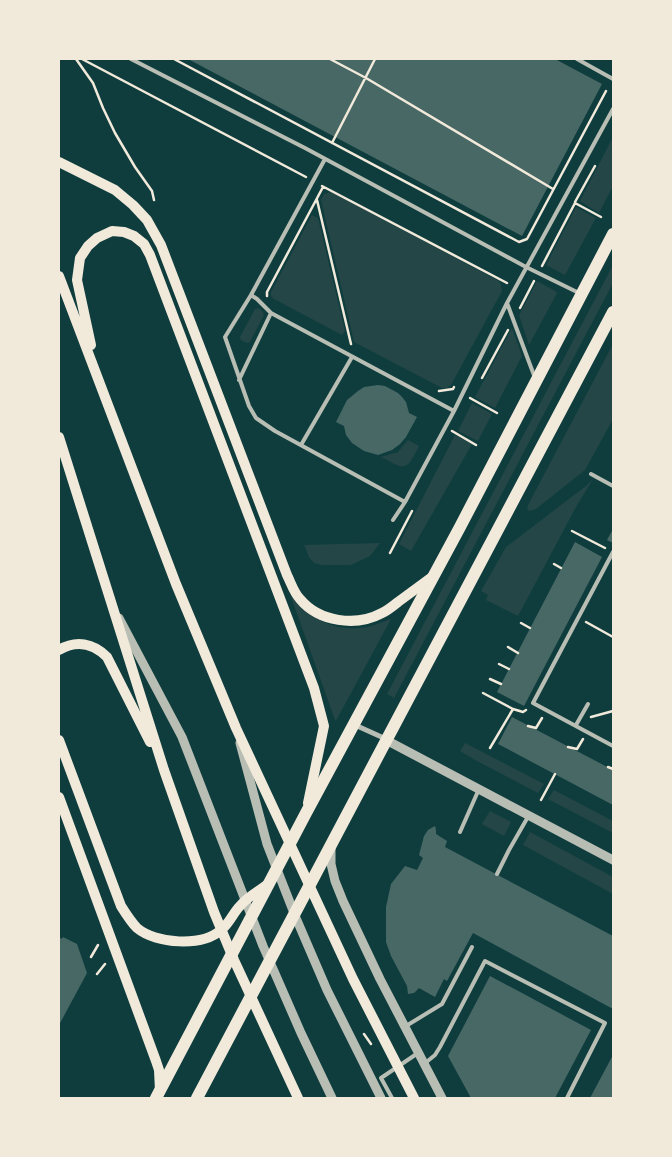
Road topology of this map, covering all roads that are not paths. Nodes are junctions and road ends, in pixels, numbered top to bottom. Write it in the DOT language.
graph roads {
  1 [pos="131,59"];
  2 [pos="577,59"];
  3 [pos="613,78"];
  4 [pos="613,109"];
  5 [pos="325,159"];
  6 [pos="59,162"];
  7 [pos="613,234"];
  8 [pos="526,268"];
  9 [pos="59,276"];
  10 [pos="582,294"];
  11 [pos="251,295"];
  12 [pos="507,303"];
  13 [pos="613,312"];
  14 [pos="271,313"];
  15 [pos="352,357"];
  16 [pos="239,380"];
  17 [pos="536,381"];
  18 [pos="99,382"];
  19 [pos="454,411"];
  20 [pos="59,437"];
  21 [pos="302,445"];
  22 [pos="591,474"];
  23 [pos="613,486"];
  24 [pos="405,502"];
  25 [pos="393,520"];
  26 [pos="613,552"];
  27 [pos="433,576"];
  28 [pos="111,602"];
  29 [pos="59,650"];
  30 [pos="588,704"];
  31 [pos="354,724"];
  32 [pos="576,726"];
  33 [pos="236,728"];
  34 [pos="59,740"];
  35 [pos="386,740"];
  36 [pos="613,746"];
  37 [pos="164,770"];
  38 [pos="479,789"];
  39 [pos="59,797"];
  40 [pos="306,813"];
  41 [pos="528,815"];
  42 [pos="460,832"];
  43 [pos="331,846"];
  44 [pos="613,860"];
  45 [pos="497,874"];
  46 [pos="270,882"];
  47 [pos="472,946"];
  48 [pos="404,1027"];
  49 [pos="418,1053"];
  50 [pos="424,1064"];
  51 [pos="158,1095"];
  52 [pos="197,1098"];
  53 [pos="298,1098"];
  54 [pos="332,1098"];
  55 [pos="381,1098"];
  56 [pos="392,1098"];
  57 [pos="414,1098"];
  58 [pos="442,1098"];
  59 [pos="566,1098"];
  1 -- 5 [label="lane"];
  2 -- 3 [label="lane"];
  4 -- 8 [label="lane"];
  5 -- 8 [label="lane"];
  5 -- 11 [label="lane"];
  6 -- 27 [label="main road"];
  7 -- 10 [label="main road"];
  8 -- 10 [label="lane"];
  8 -- 12 [label="lane"];
  9 -- 18 [label="main road"];
  10 -- 17 [label="main road"];
  11 -- 14 [label="lane"];
  11 -- 16 [label="lane"];
  12 -- 17 [label="lane"];
  12 -- 19 [label="lane"];
  13 -- 35 [label="main road"];
  14 -- 15 [label="lane"];
  14 -- 16 [label="lane"];
  15 -- 19 [label="lane"];
  15 -- 21 [label="lane"];
  16 -- 21 [label="lane"];
  17 -- 27 [label="main road"];
  18 -- 33 [label="main road"];
  18 -- 40 [label="main road"];
  19 -- 24 [label="lane"];
  20 -- 28 [label="main road"];
  21 -- 24 [label="lane"];
  22 -- 23 [label="lane"];
  24 -- 25 [label="lane"];
  26 -- 32 [label="lane"];
  27 -- 31 [label="main road"];
  28 -- 37 [label="main road"];
  28 -- 54 [label="street"];
  29 -- 37 [label="main road"];
  30 -- 32 [label="lane"];
  31 -- 35 [label="street"];
  31 -- 40 [label="main road"];
  32 -- 36 [label="lane"];
  33 -- 55 [label="street"];
  33 -- 57 [label="main road"];
  34 -- 46 [label="main road"];
  35 -- 38 [label="street"];
  35 -- 43 [label="main road"];
  37 -- 53 [label="main road"];
  38 -- 41 [label="street"];
  38 -- 42 [label="lane"];
  39 -- 51 [label="main road"];
  40 -- 46 [label="main road"];
  41 -- 44 [label="street"];
  41 -- 45 [label="lane"];
  43 -- 48 [label="street"];
  43 -- 52 [label="main road"];
  46 -- 51 [label="main road"];
  47 -- 48 [label="lane"];
  48 -- 49 [label="street"];
  49 -- 50 [label="street"];
  49 -- 56 [label="lane"];
  50 -- 58 [label="street"];
  50 -- 59 [label="lane"];
}
